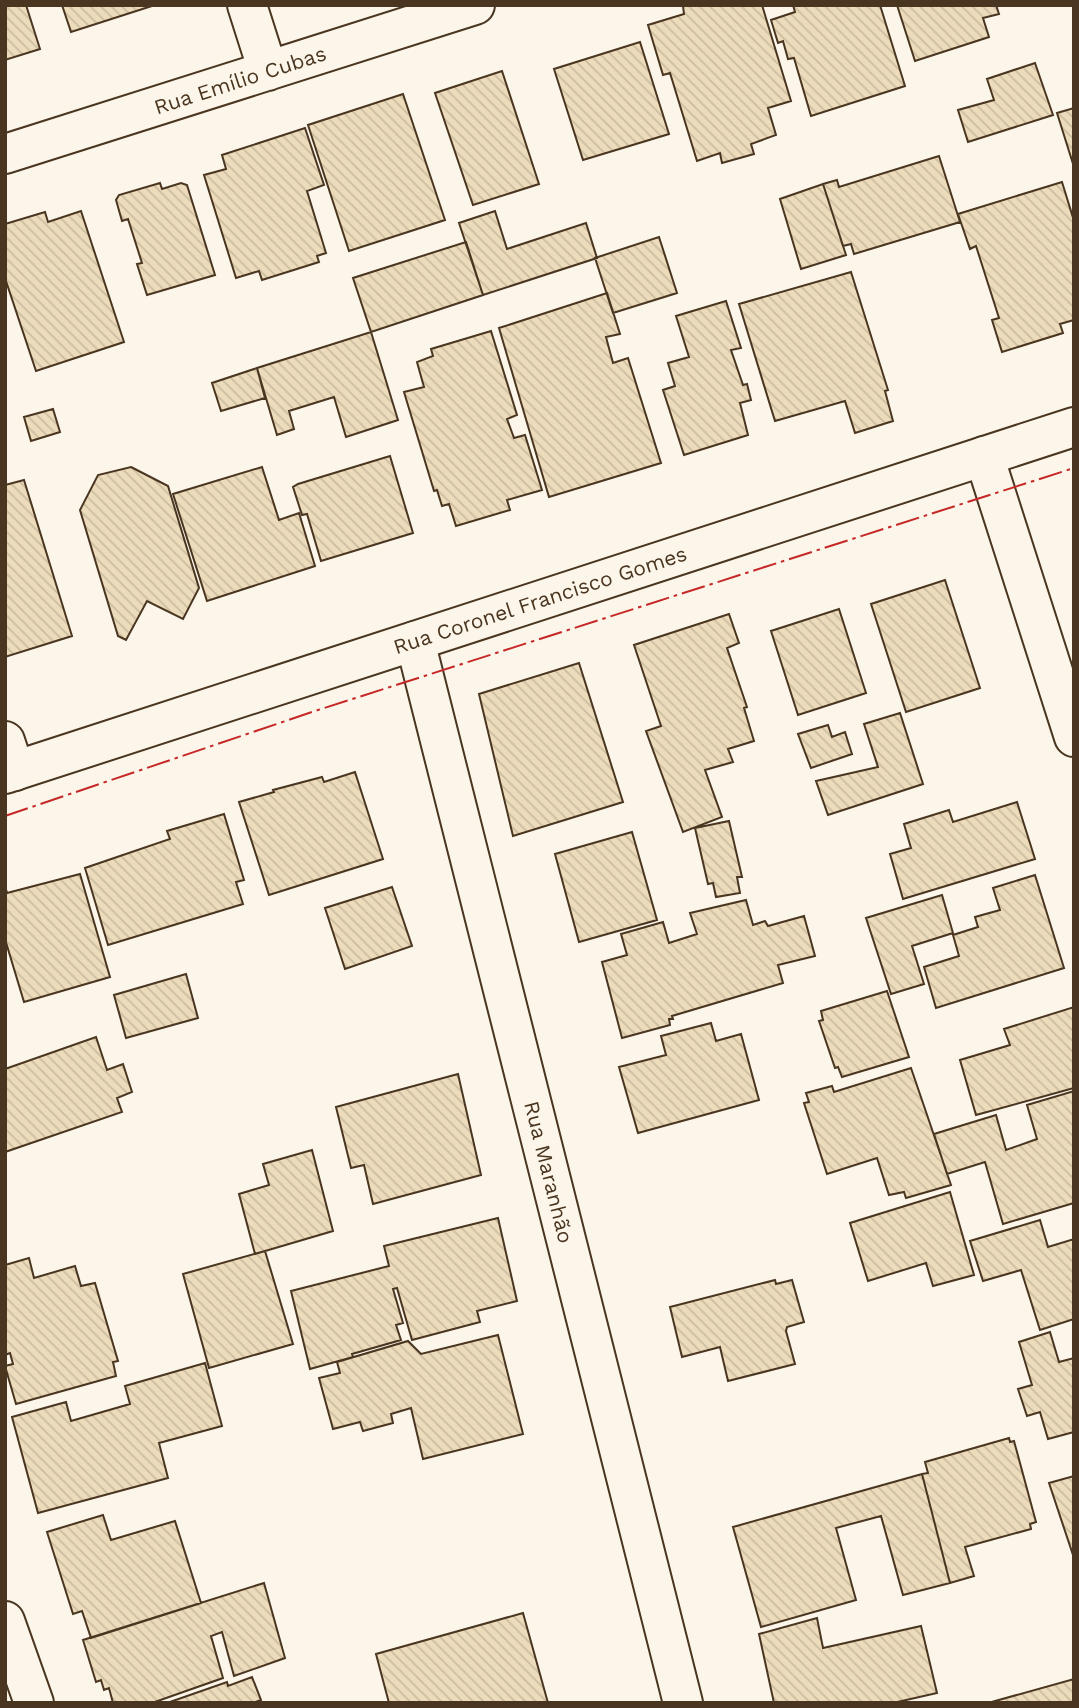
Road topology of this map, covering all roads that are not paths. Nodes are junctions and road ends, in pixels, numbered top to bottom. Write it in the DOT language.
graph roads {
  1 [pos="247,5"];
  2 [pos="475,5"];
  3 [pos="268,71"];
  4 [pos="5,154"];
  5 [pos="1074,426"];
  6 [pos="984,456"];
  7 [pos="415,641"];
  8 [pos="1074,737"];
  9 [pos="8,762"];
  10 [pos="5,1621"];
  11 [pos="34,1703"];
  12 [pos="683,1703"];
  1 -- 3 [label="street"];
  2 -- 3 [label="street, Rua Emílio Cubas"];
  3 -- 4 [label="street, Rua Emílio Cubas"];
  5 -- 6 [label="street, Rua Coronel Francisco Gomes"];
  6 -- 7 [label="street, Rua Coronel Francisco Gomes"];
  6 -- 8 [label="street"];
  7 -- 9 [label="street, Rua Coronel Francisco Gomes"];
  7 -- 12 [label="street, Rua Maranhão"];
  10 -- 11 [label="street"];
}
